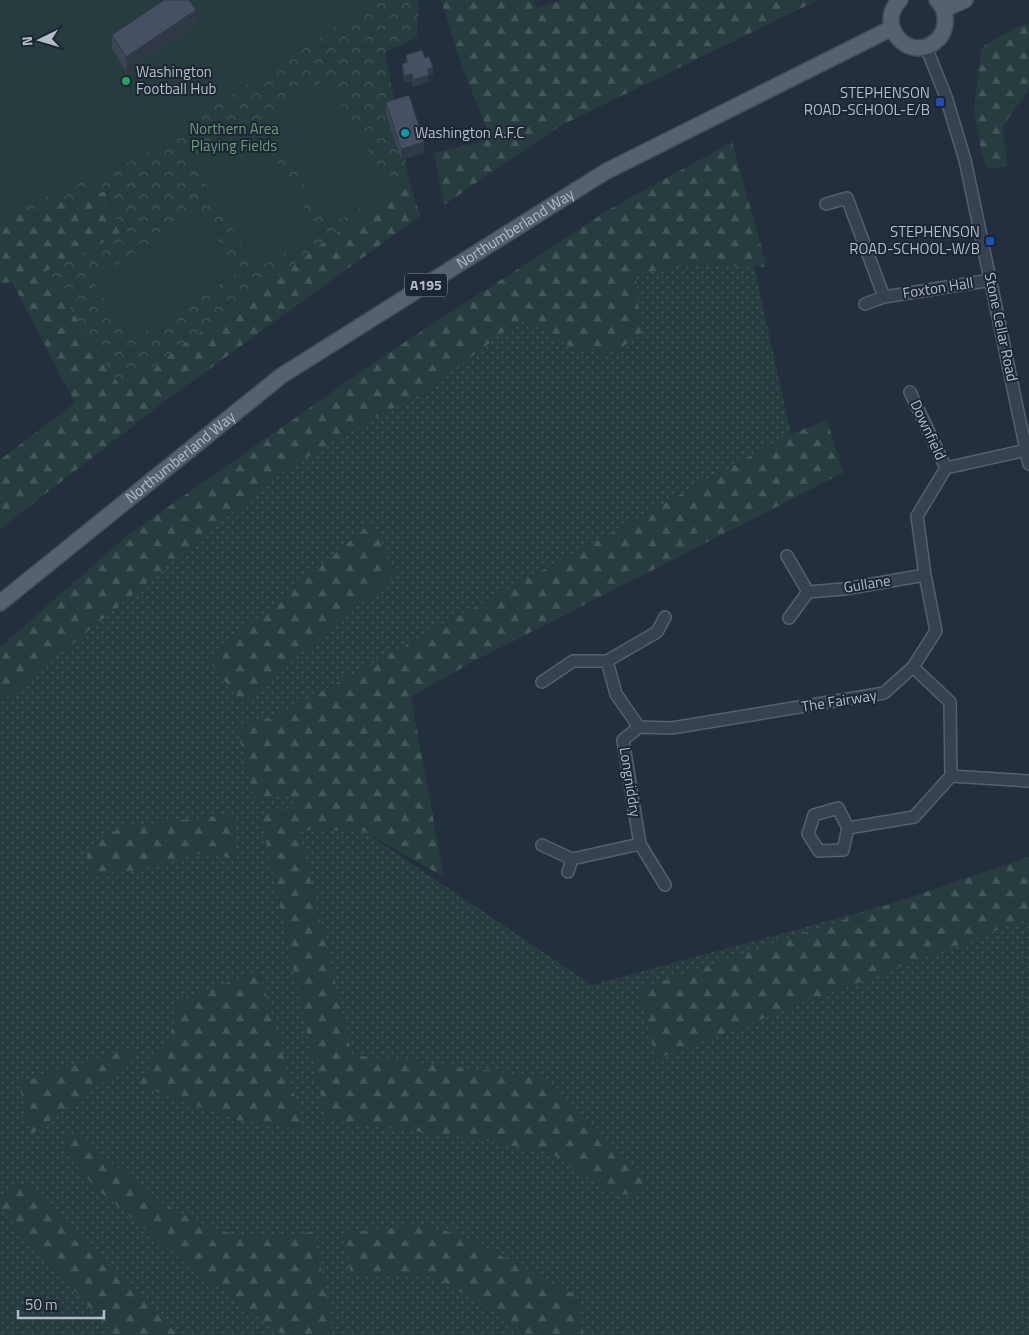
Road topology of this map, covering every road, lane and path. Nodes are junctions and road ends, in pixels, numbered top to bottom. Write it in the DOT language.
graph roads {
  1 [pos="900,0"];
  2 [pos="965,0"];
  3 [pos="940,4"];
  4 [pos="892,28"];
  5 [pos="926,47"];
  6 [pos="826,204"];
  7 [pos="991,280"];
  8 [pos="884,297"];
  9 [pos="864,304"];
  10 [pos="910,392"];
  11 [pos="1026,450"];
  12 [pos="1029,464"];
  13 [pos="946,468"];
  14 [pos="787,556"];
  15 [pos="925,575"];
  16 [pos="808,592"];
  17 [pos="0,603"];
  18 [pos="665,617"];
  19 [pos="789,618"];
  20 [pos="607,662"];
  21 [pos="913,667"];
  22 [pos="542,682"];
  23 [pos="639,726"];
  24 [pos="951,776"];
  25 [pos="1028,781"];
  26 [pos="848,828"];
  27 [pos="640,844"];
  28 [pos="542,845"];
  29 [pos="572,859"];
  30 [pos="568,872"];
  31 [pos="665,885"];
  1 -- 4 [label="main road"];
  2 -- 3 [label="main road"];
  3 -- 5 [label="main road"];
  4 -- 5 [label="main road"];
  4 -- 17 [label="main road, Northumberland Way / A195"];
  5 -- 7 [label="street, Stone Cellar Road"];
  6 -- 8 [label="street, Foxton Hall"];
  7 -- 8 [label="street, Foxton Hall"];
  7 -- 11 [label="street, Stone Cellar Road"];
  8 -- 9 [label="street, Foxton Hall"];
  10 -- 13 [label="street, Downfield"];
  11 -- 12 [label="street, Stone Cellar Road"];
  11 -- 13 [label="street"];
  13 -- 15 [label="street, The Fairway"];
  14 -- 16 [label="street"];
  15 -- 16 [label="street, Gullane"];
  15 -- 21 [label="street, The Fairway"];
  16 -- 19 [label="street"];
  18 -- 20 [label="street"];
  20 -- 22 [label="street"];
  20 -- 23 [label="street"];
  21 -- 23 [label="street, The Fairway"];
  21 -- 24 [label="street"];
  23 -- 27 [label="street, Longniddry"];
  24 -- 25 [label="street"];
  24 -- 26 [label="street"];
  27 -- 29 [label="street"];
  27 -- 31 [label="street, Longniddry"];
  28 -- 29 [label="street"];
  29 -- 30 [label="street"];
}
